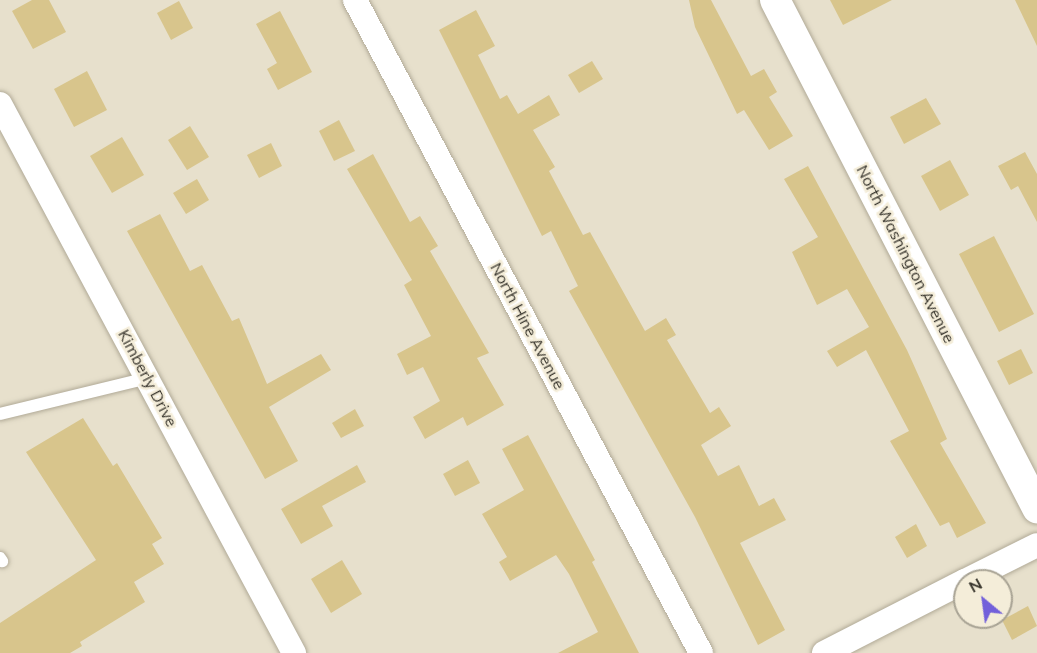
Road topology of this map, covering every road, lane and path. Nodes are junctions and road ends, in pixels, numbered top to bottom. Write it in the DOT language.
graph roads {
  1 [pos="355,0"];
  2 [pos="775,0"];
  3 [pos="0,104"];
  4 [pos="148,378"];
  5 [pos="0,414"];
  6 [pos="1037,508"];
  7 [pos="1037,544"];
  8 [pos="988,569"];
  9 [pos="953,587"];
  10 [pos="294,653"];
  11 [pos="701,653"];
  12 [pos="824,653"];
  1 -- 11 [label="street, North Hine Avenue"];
  2 -- 6 [label="street, North Washington Avenue"];
  3 -- 4 [label="street, Kimberly Drive"];
  4 -- 5 [label="lane"];
  4 -- 10 [label="street, Kimberly Drive"];
  7 -- 8 [label="street"];
  9 -- 12 [label="street"];
}
